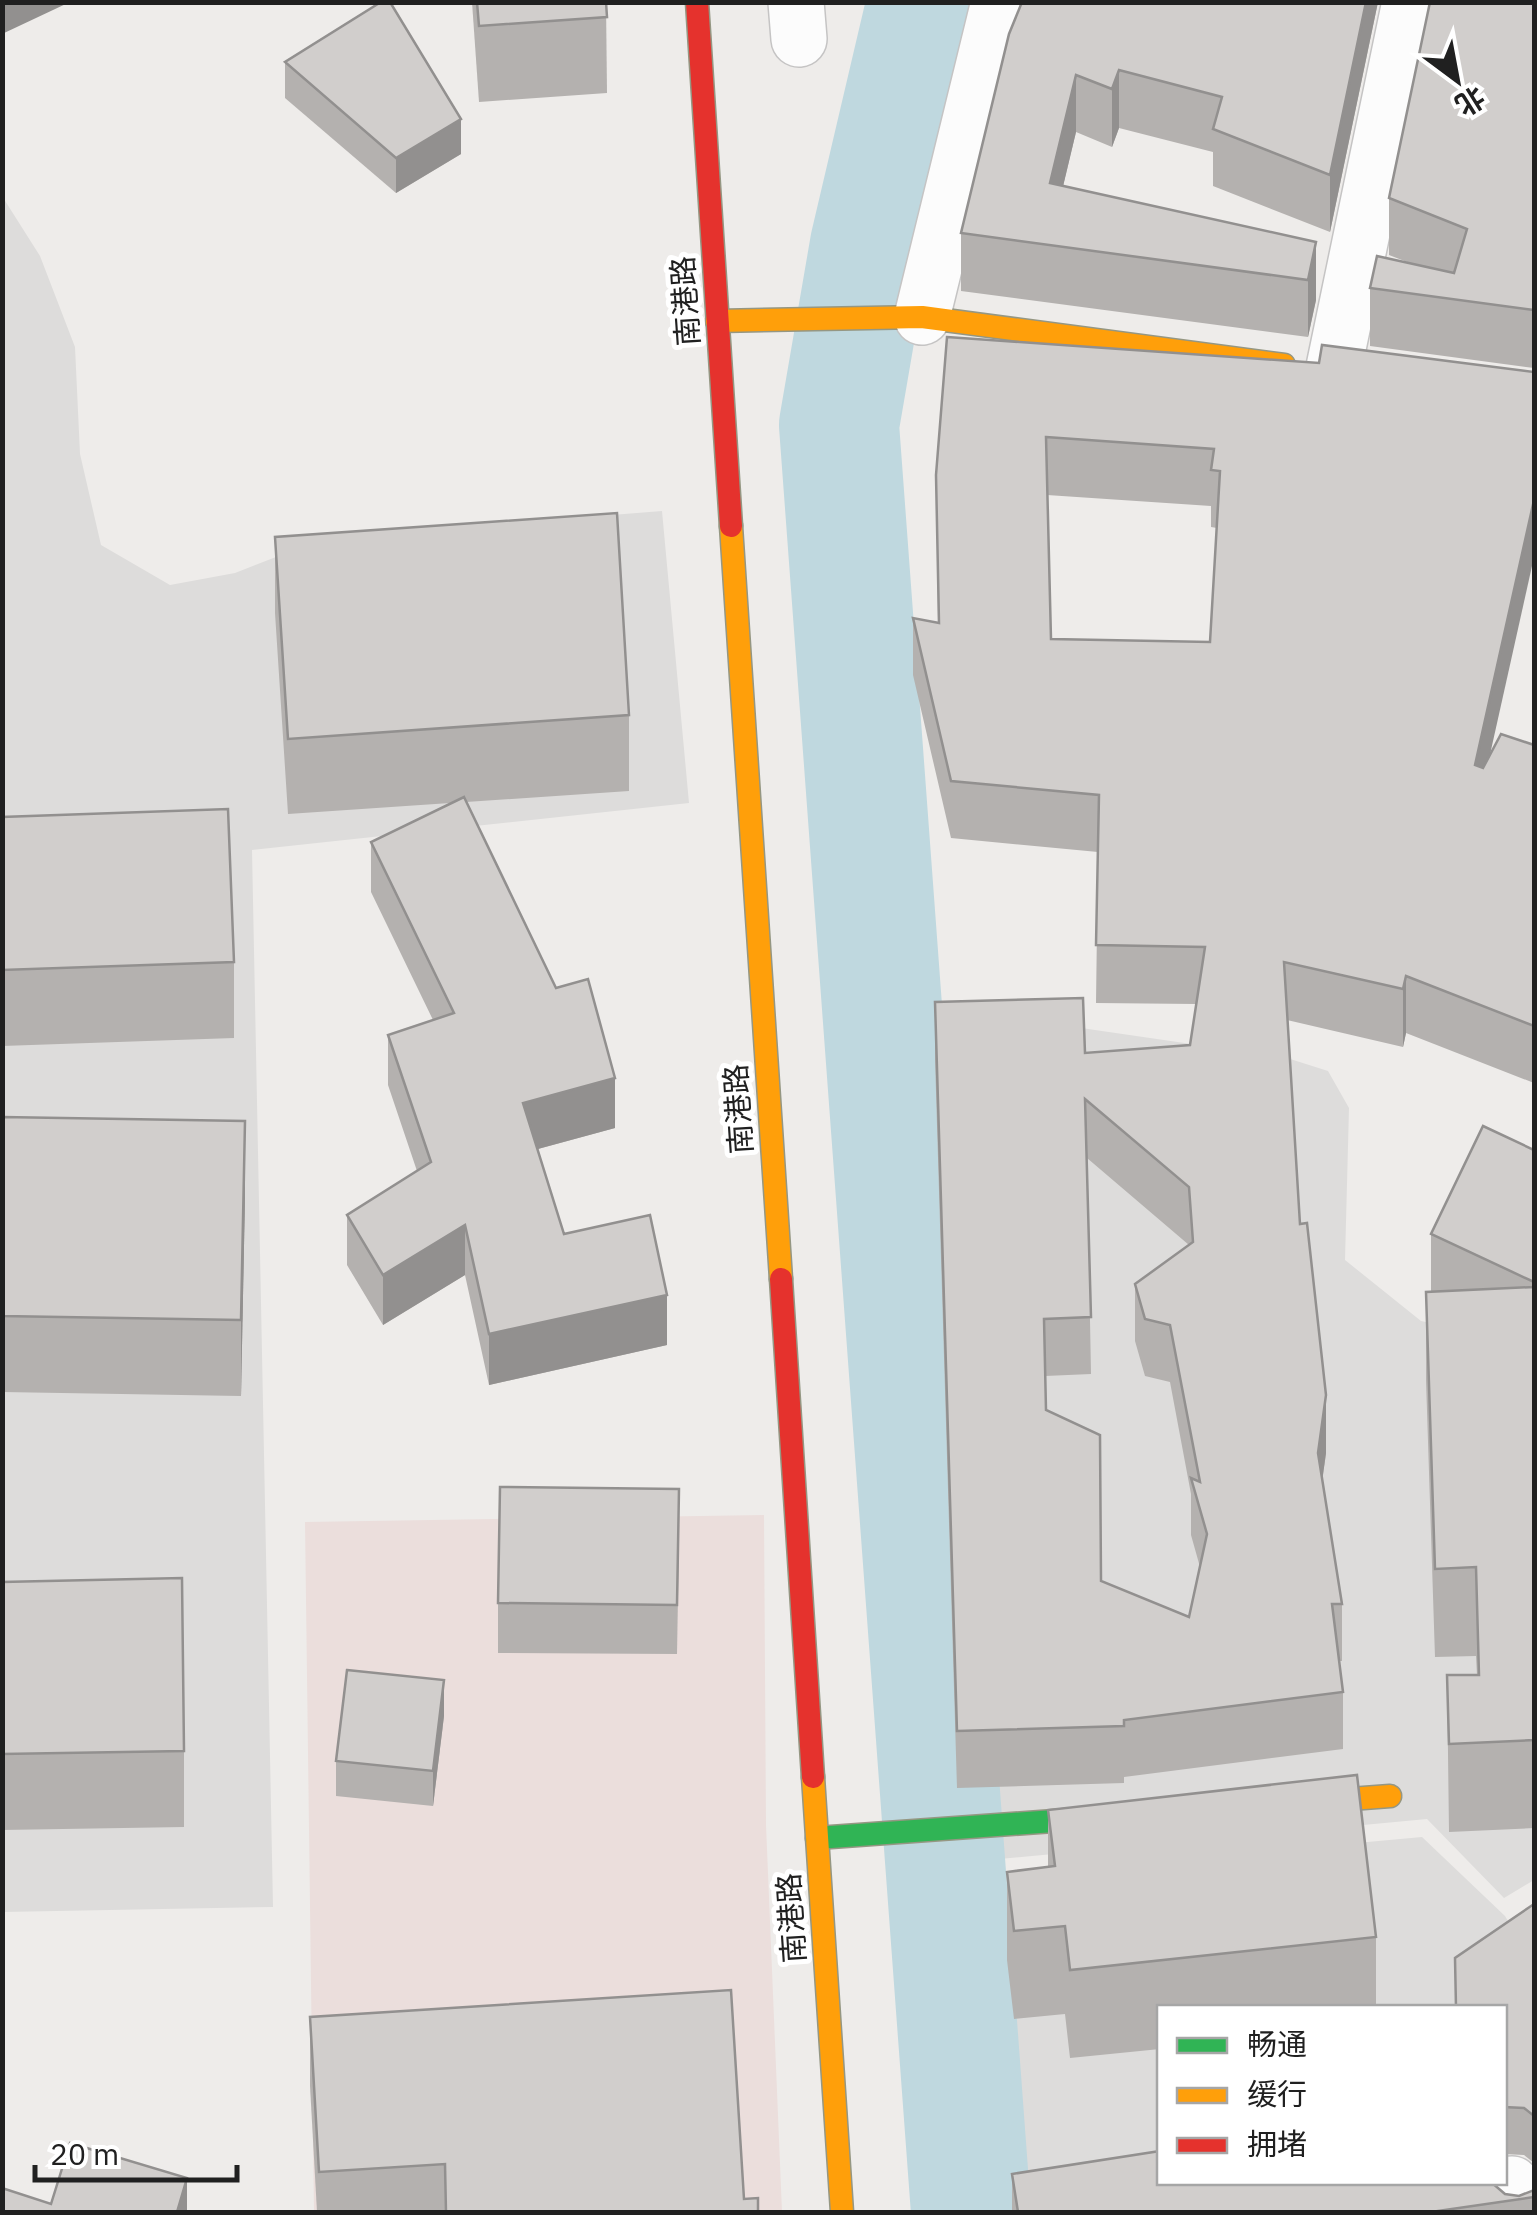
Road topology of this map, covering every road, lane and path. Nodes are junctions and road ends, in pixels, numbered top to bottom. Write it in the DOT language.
graph roads {
  1 [pos="697,2"];
  2 [pos="999,2"];
  3 [pos="1410,2"];
  4 [pos="922,316"];
  5 [pos="720,321"];
  6 [pos="1342,374"];
  7 [pos="1390,1796"];
  8 [pos="1253,1806"];
  9 [pos="1155,1813"];
  10 [pos="820,1838"];
  11 [pos="842,2212"];
  1 -- 5 [label="street, 南港路"];
  2 -- 4 [label="street"];
  3 -- 6 [label="street"];
  4 -- 5 [label="street"];
  4 -- 6 [label="street"];
  5 -- 10 [label="street, 南港路"];
  7 -- 8 [label="street"];
  9 -- 10 [label="street"];
  10 -- 11 [label="street, 南港路"];
}
